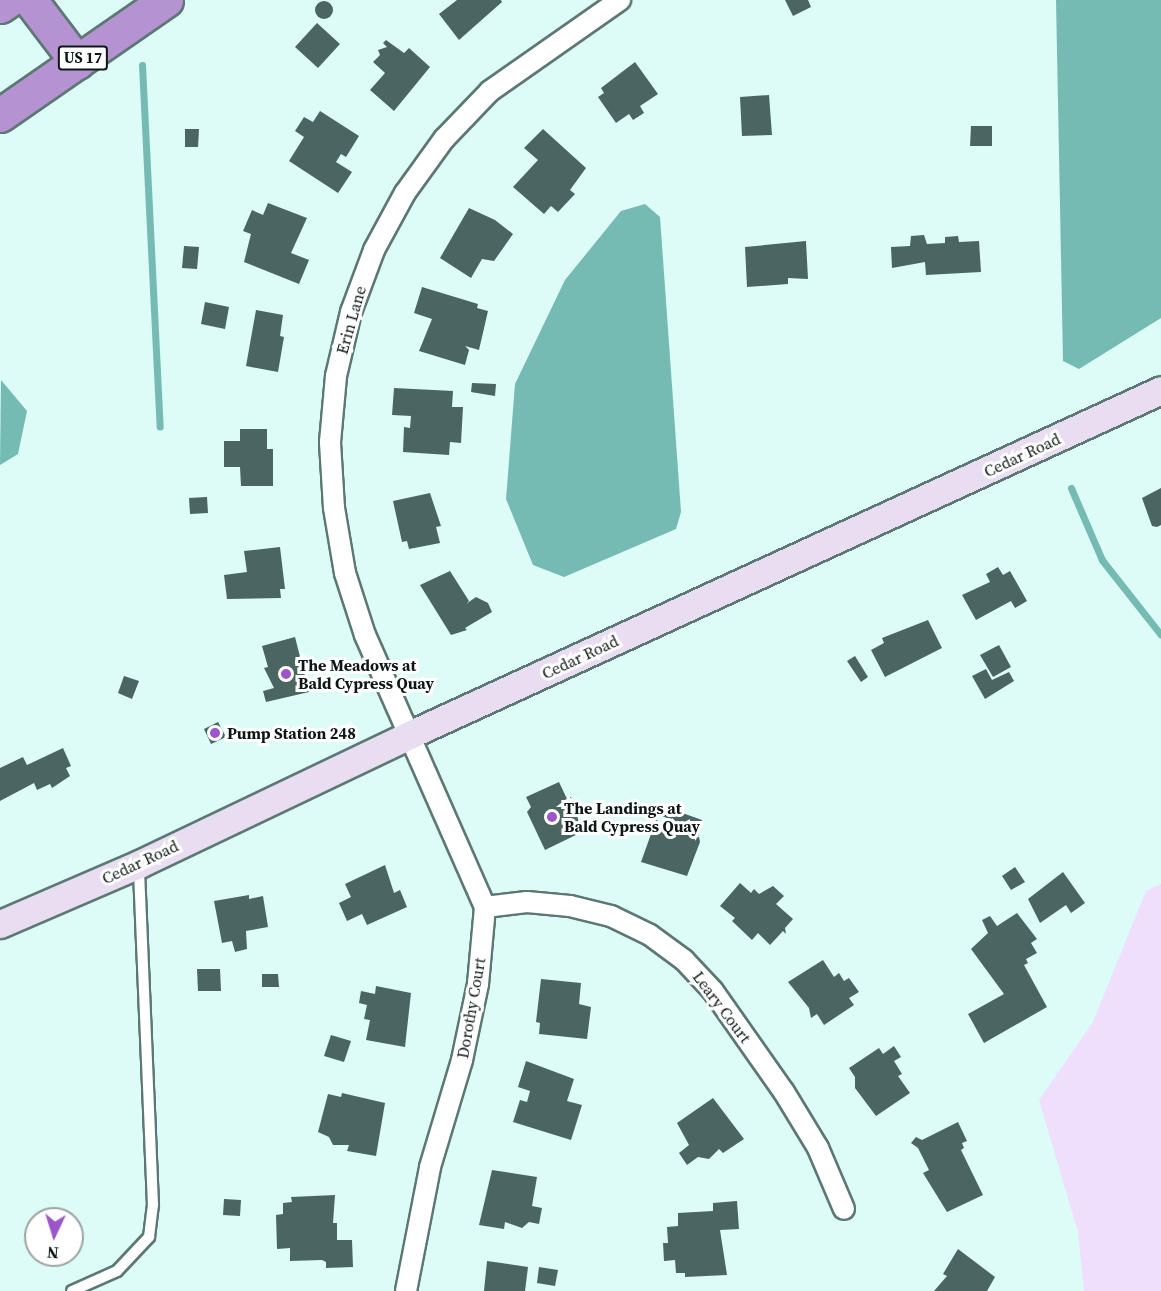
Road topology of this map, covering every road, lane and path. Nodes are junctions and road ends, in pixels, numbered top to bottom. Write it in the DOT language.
graph roads {
  1 [pos="9,0"];
  2 [pos="30,0"];
  3 [pos="166,0"];
  4 [pos="620,0"];
  5 [pos="0,6"];
  6 [pos="77,62"];
  7 [pos="0,115"];
  8 [pos="1161,390"];
  9 [pos="409,735"];
  10 [pos="139,864"];
  11 [pos="485,907"];
  12 [pos="0,924"];
  13 [pos="844,1209"];
  14 [pos="72,1291"];
  15 [pos="406,1291"];
  1 -- 5 [label="highway"];
  2 -- 6 [label="highway"];
  3 -- 6 [label="highway, US 17"];
  4 -- 9 [label="street, Erin Lane"];
  6 -- 7 [label="highway, US 17"];
  8 -- 9 [label="street, Cedar Road"];
  9 -- 10 [label="street, Cedar Road"];
  9 -- 11 [label="street, Dorothy Court"];
  10 -- 12 [label="street, Cedar Road"];
  10 -- 14 [label="lane"];
  11 -- 13 [label="street, Leary Court"];
  11 -- 15 [label="street, Dorothy Court"];
}
